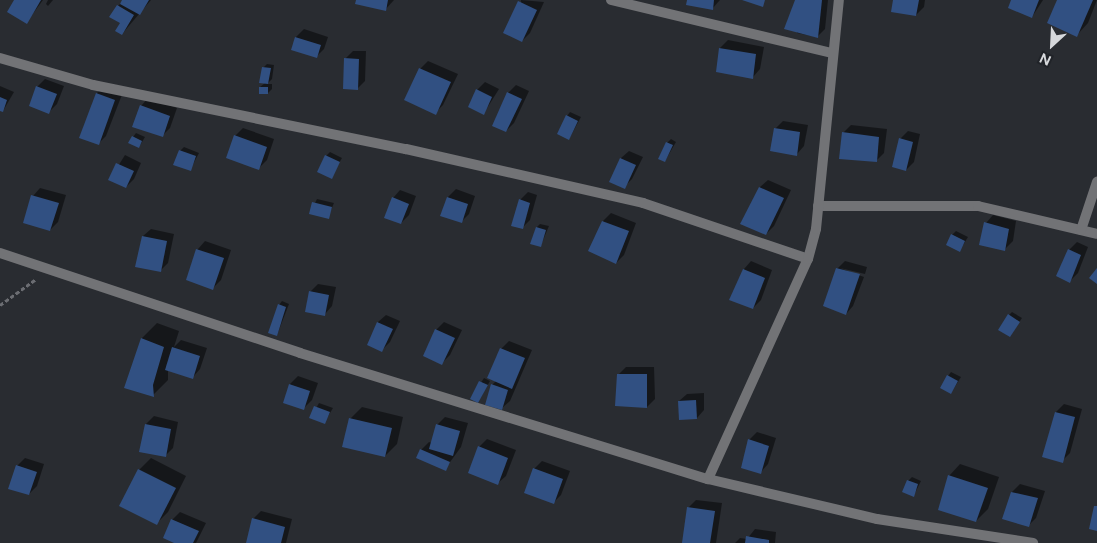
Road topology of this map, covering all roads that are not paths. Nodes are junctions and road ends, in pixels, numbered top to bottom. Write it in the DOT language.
graph roads {
  1 [pos="611,0"];
  2 [pos="839,0"];
  3 [pos="832,53"];
  4 [pos="0,58"];
  5 [pos="1097,182"];
  6 [pos="818,206"];
  7 [pos="1081,230"];
  8 [pos="1097,234"];
  9 [pos="0,253"];
  10 [pos="808,259"];
  11 [pos="708,478"];
  12 [pos="1033,543"];
  1 -- 3 [label="street"];
  2 -- 3 [label="street"];
  3 -- 6 [label="street"];
  4 -- 10 [label="street"];
  5 -- 7 [label="street"];
  6 -- 7 [label="street"];
  6 -- 10 [label="street"];
  7 -- 8 [label="street"];
  9 -- 11 [label="street"];
  10 -- 11 [label="street"];
  11 -- 12 [label="street"];
}
